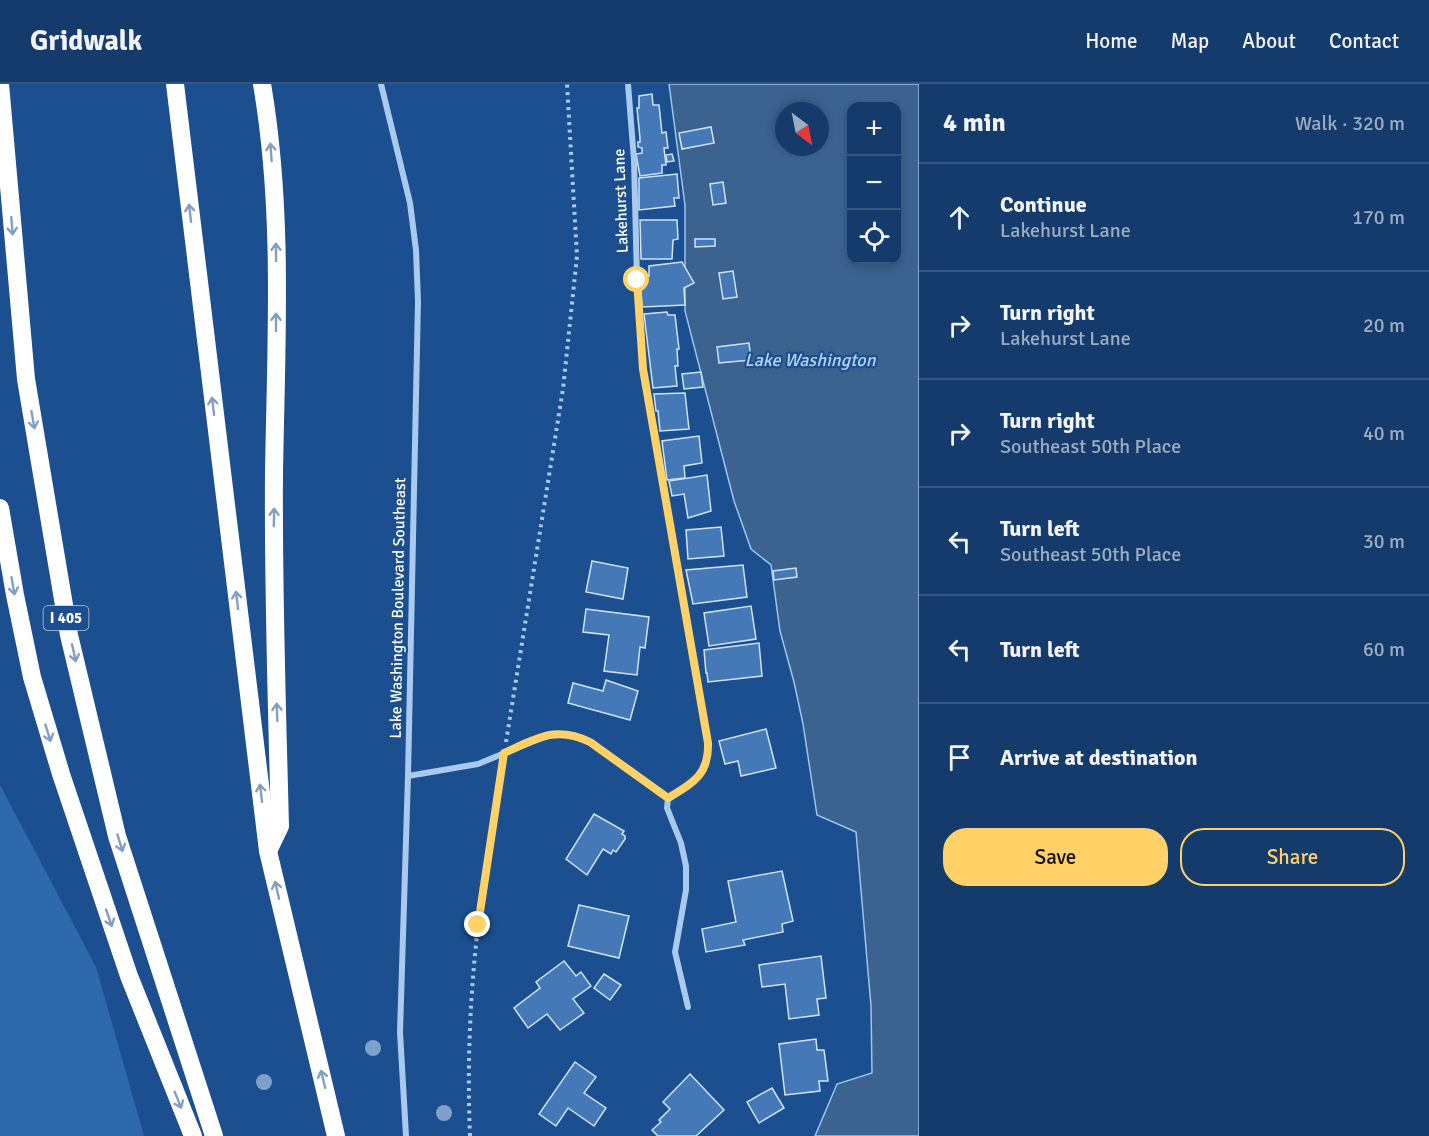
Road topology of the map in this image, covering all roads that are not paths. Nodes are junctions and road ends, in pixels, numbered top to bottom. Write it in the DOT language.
graph roads {
  1 [pos="0,84"];
  2 [pos="175,84"];
  3 [pos="262,84"];
  4 [pos="381,84"];
  5 [pos="628,84"];
  6 [pos="0,507"];
  7 [pos="408,776"];
  8 [pos="668,798"];
  9 [pos="268,851"];
  10 [pos="688,1007"];
  11 [pos="193,1136"];
  12 [pos="214,1136"];
  13 [pos="336,1136"];
  14 [pos="406,1136"];
  1 -- 12 [label="highway, I 405, one-way"];
  9 -- 2 [label="highway, one-way"];
  9 -- 3 [label="highway, one-way"];
  4 -- 7 [label="street, Lake Washington Boulevard Southeast"];
  5 -- 8 [label="street, Lakehurst Lane"];
  6 -- 11 [label="highway, one-way"];
  7 -- 8 [label="street"];
  7 -- 14 [label="street, Lake Washington Boulevard Southeast"];
  8 -- 10 [label="street"];
  13 -- 9 [label="highway, one-way"];
}
